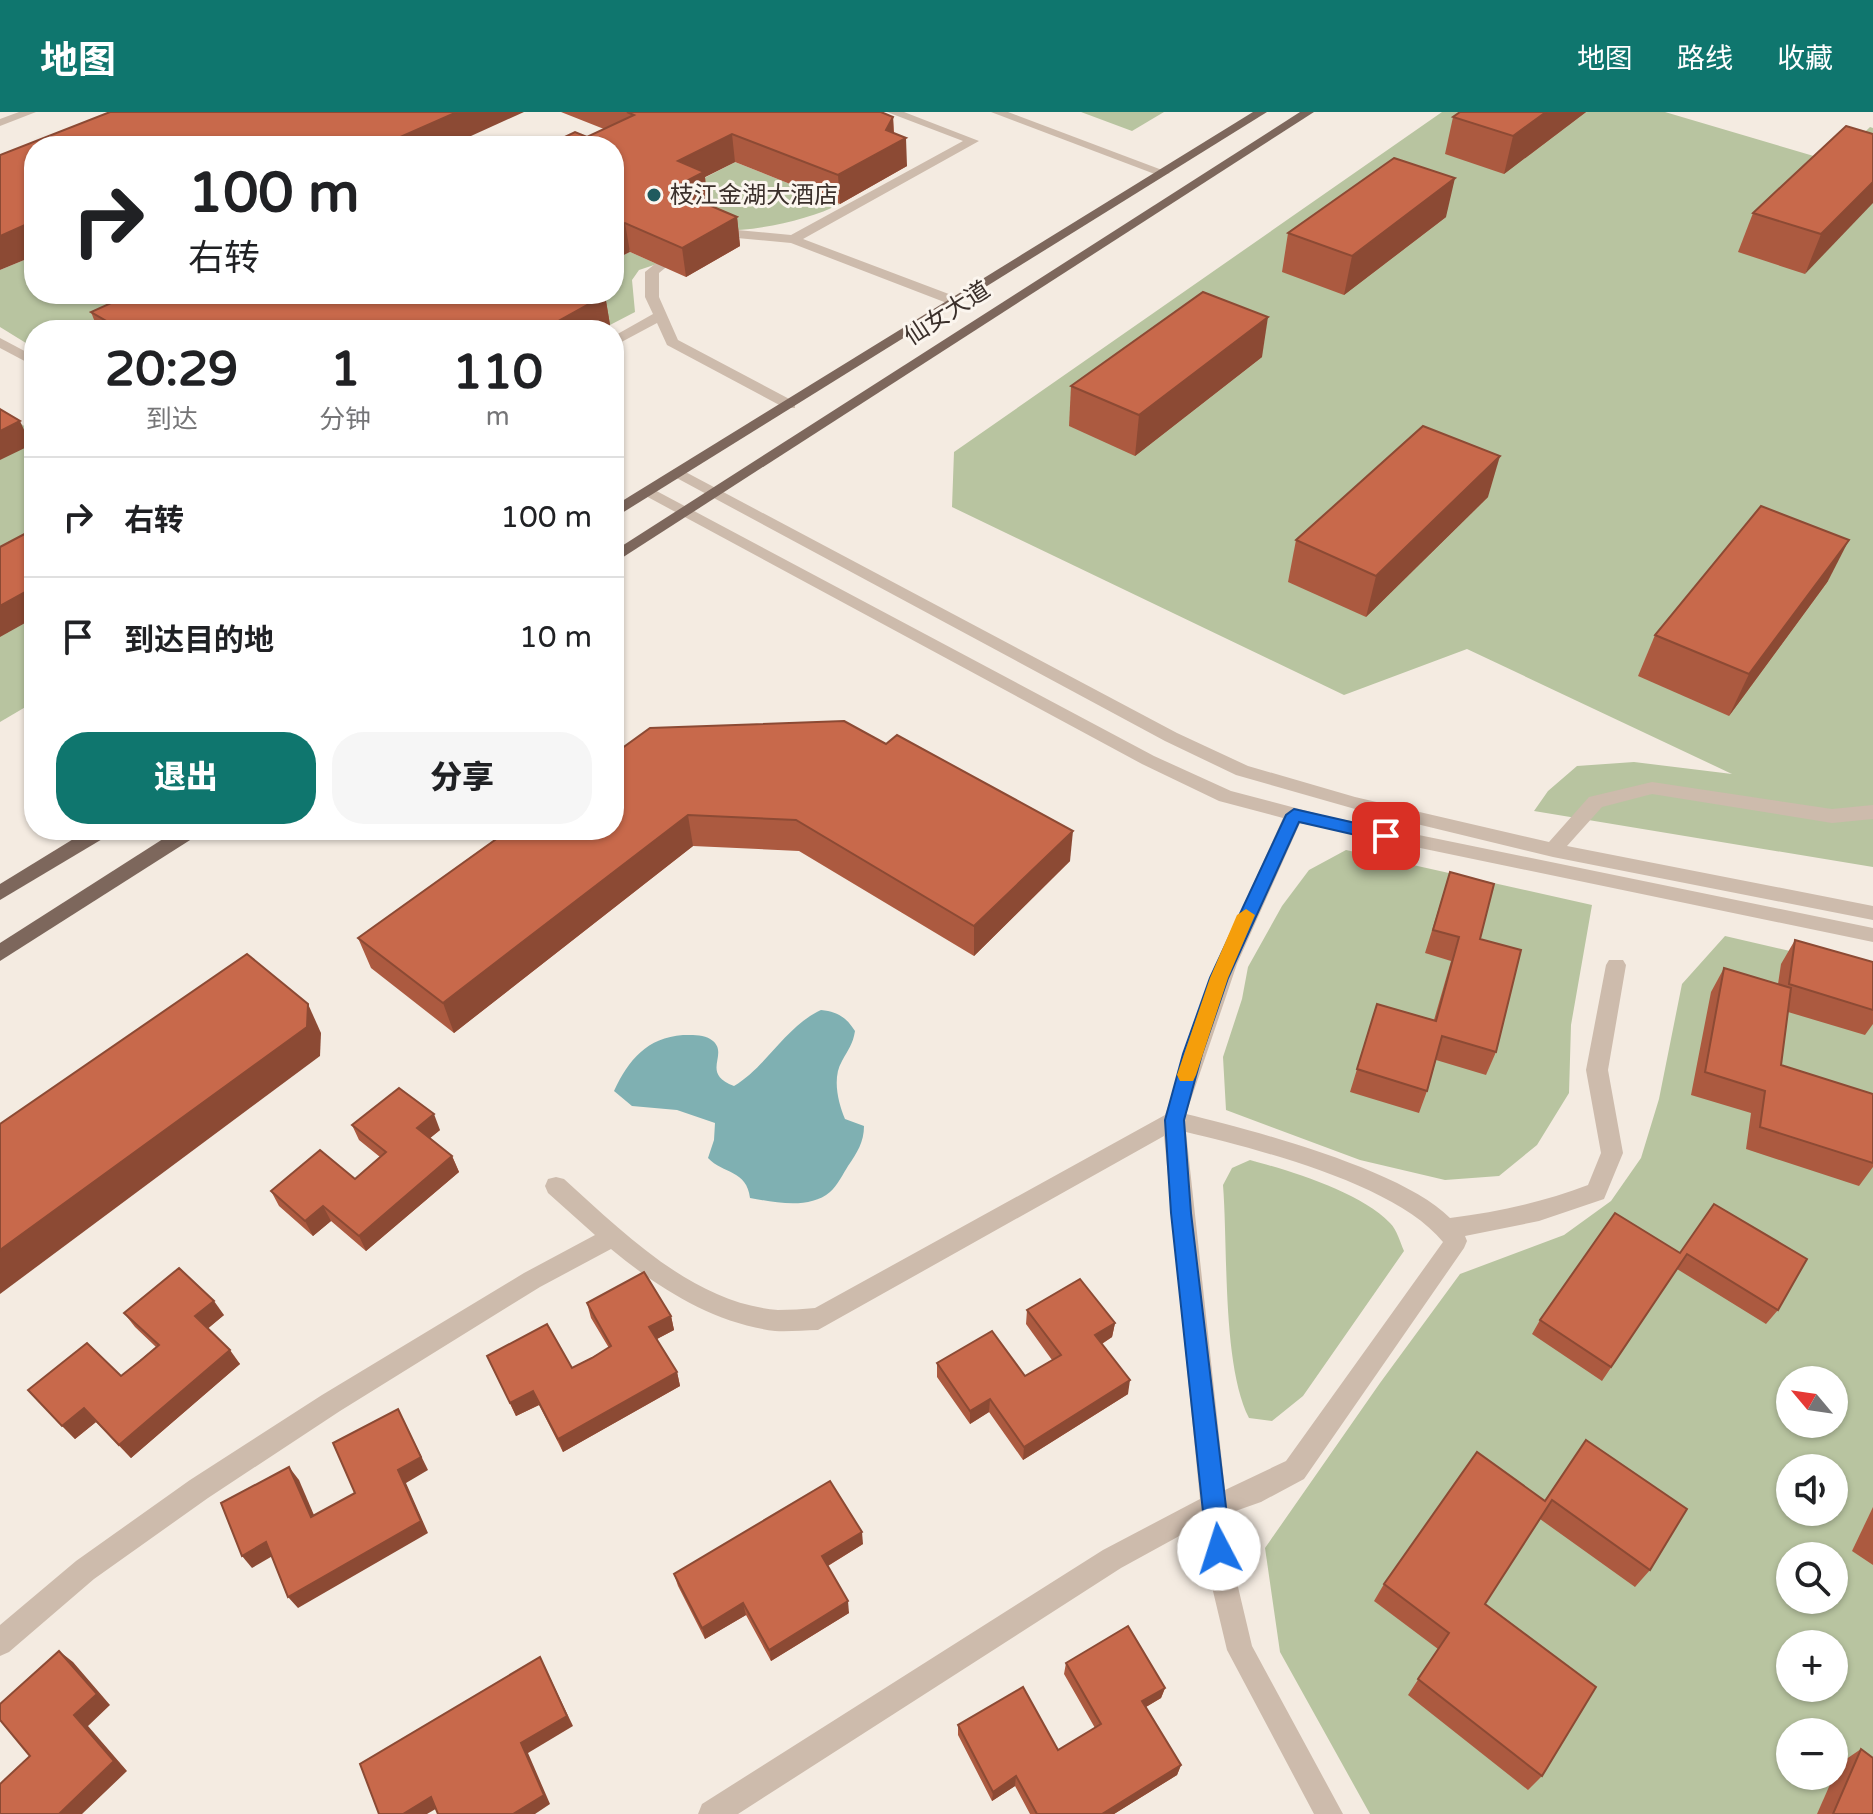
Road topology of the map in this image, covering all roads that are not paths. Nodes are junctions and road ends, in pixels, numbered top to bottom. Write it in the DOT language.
graph roads {
  1 [pos="30,112"];
  2 [pos="893,112"];
  3 [pos="997,112"];
  4 [pos="1261,112"];
  5 [pos="1308,112"];
  6 [pos="0,123"];
  7 [pos="1164,173"];
  8 [pos="793,239"];
  9 [pos="957,302"];
  10 [pos="660,316"];
  11 [pos="624,336"];
  12 [pos="0,342"];
  13 [pos="24,356"];
  14 [pos="790,405"];
  15 [pos="678,473"];
  16 [pos="649,492"];
  17 [pos="713,493"];
  18 [pos="624,507"];
  19 [pos="686,512"];
  20 [pos="624,552"];
  21 [pos="1873,812"];
  22 [pos="1294,815"];
  23 [pos="86,840"];
  24 [pos="175,840"];
  25 [pos="1553,850"];
  26 [pos="0,893"];
  27 [pos="1873,913"];
  28 [pos="1873,935"];
  29 [pos="0,953"];
  30 [pos="1616,965"];
  31 [pos="1174,1120"];
  32 [pos="556,1186"];
  33 [pos="1445,1228"];
  34 [pos="612,1237"];
  35 [pos="1215,1506"];
  36 [pos="0,1643"];
  37 [pos="712,1814"];
  38 [pos="1329,1814"];
  1 -- 6 [label="street"];
  2 -- 8 [label="street"];
  3 -- 7 [label="street"];
  4 -- 7 [label="main road, 仙女大道"];
  5 -- 17 [label="main road, 仙女大道"];
  7 -- 9 [label="main road, 仙女大道"];
  8 -- 9 [label="street"];
  8 -- 10 [label="street"];
  9 -- 14 [label="main road, 仙女大道"];
  10 -- 11 [label="street"];
  10 -- 14 [label="street"];
  12 -- 13 [label="street"];
  14 -- 15 [label="main road, 仙女大道"];
  15 -- 16 [label="main road, 仙女大道"];
  15 -- 17 [label="street"];
  16 -- 18 [label="main road, 仙女大道"];
  16 -- 19 [label="street"];
  17 -- 19 [label="main road, 仙女大道"];
  17 -- 25 [label="street"];
  19 -- 20 [label="main road, 仙女大道"];
  19 -- 22 [label="street"];
  21 -- 25 [label="street"];
  22 -- 28 [label="street"];
  22 -- 31 [label="street"];
  23 -- 26 [label="main road"];
  24 -- 29 [label="main road"];
  25 -- 27 [label="street"];
  30 -- 33 [label="street"];
  31 -- 33 [label="street"];
  31 -- 34 [label="street"];
  31 -- 35 [label="street"];
  32 -- 34 [label="street"];
  33 -- 35 [label="street"];
  34 -- 36 [label="street"];
  35 -- 37 [label="street"];
  35 -- 38 [label="street"];
}
